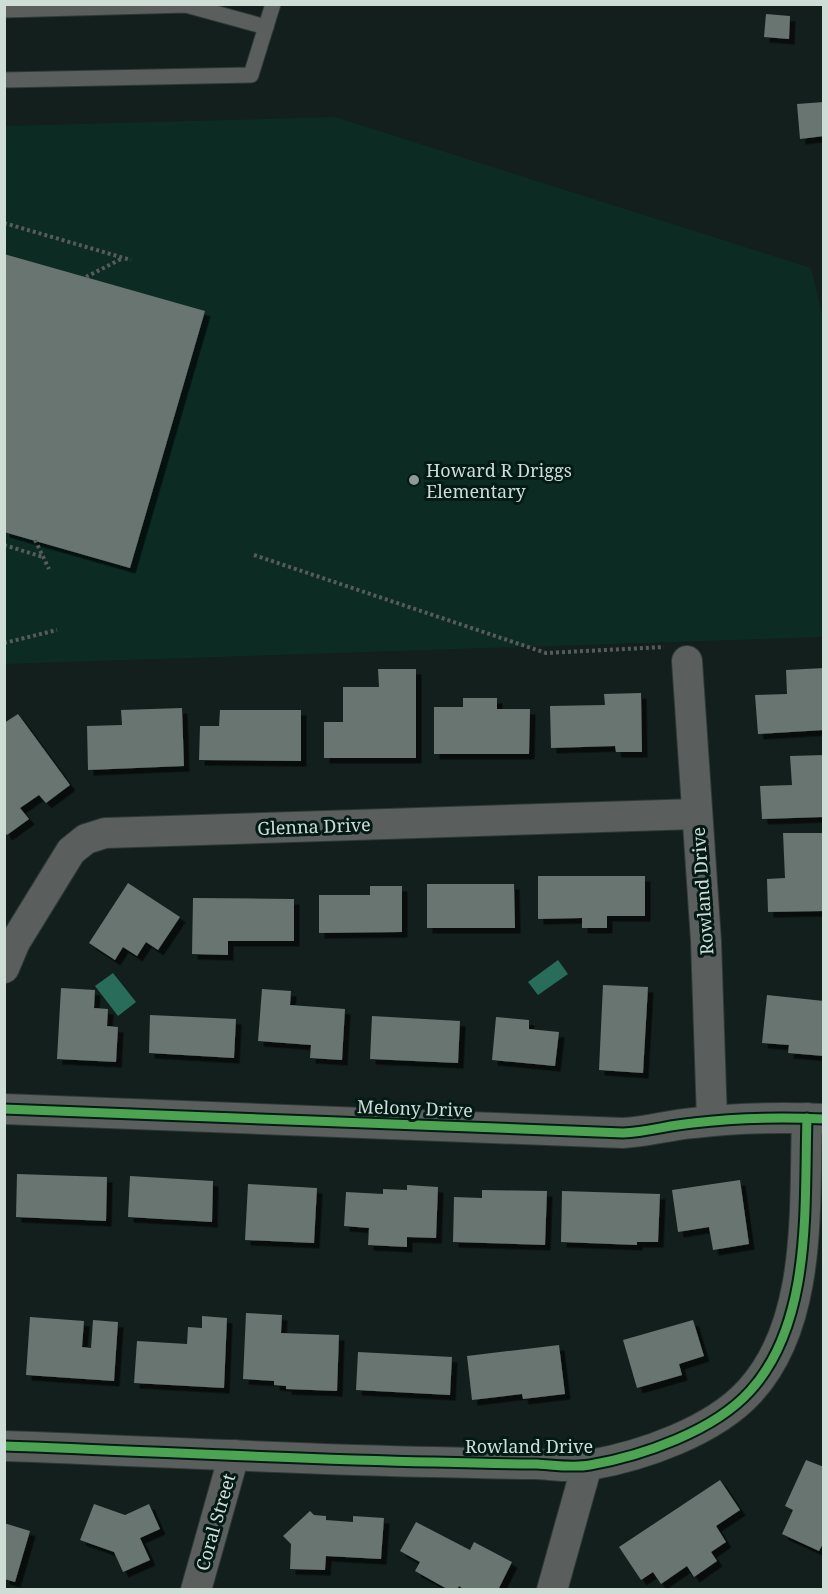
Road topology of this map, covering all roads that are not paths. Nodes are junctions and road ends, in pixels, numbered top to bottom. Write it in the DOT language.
graph roads {
  1 [pos="273,4"];
  2 [pos="4,10"];
  3 [pos="266,27"];
  4 [pos="4,80"];
  5 [pos="676,654"];
  6 [pos="696,814"];
  7 [pos="4,968"];
  8 [pos="4,1109"];
  9 [pos="815,1119"];
  10 [pos="712,1120"];
  11 [pos="4,1446"];
  12 [pos="234,1455"];
  13 [pos="587,1465"];
  14 [pos="196,1590"];
  15 [pos="552,1590"];
  1 -- 3 [label="lane"];
  2 -- 3 [label="lane"];
  3 -- 4 [label="lane"];
  5 -- 6 [label="street, Rowland Drive"];
  6 -- 7 [label="street, Glenna Drive"];
  6 -- 10 [label="street, Rowland Drive"];
  8 -- 10 [label="street, Melony Drive"];
  9 -- 10 [label="street, Melony Drive"];
  9 -- 13 [label="street, Rowland Drive"];
  11 -- 12 [label="street, Rowland Drive"];
  12 -- 13 [label="street, Rowland Drive"];
  12 -- 14 [label="street, Coral Street"];
  13 -- 15 [label="street"];
}
